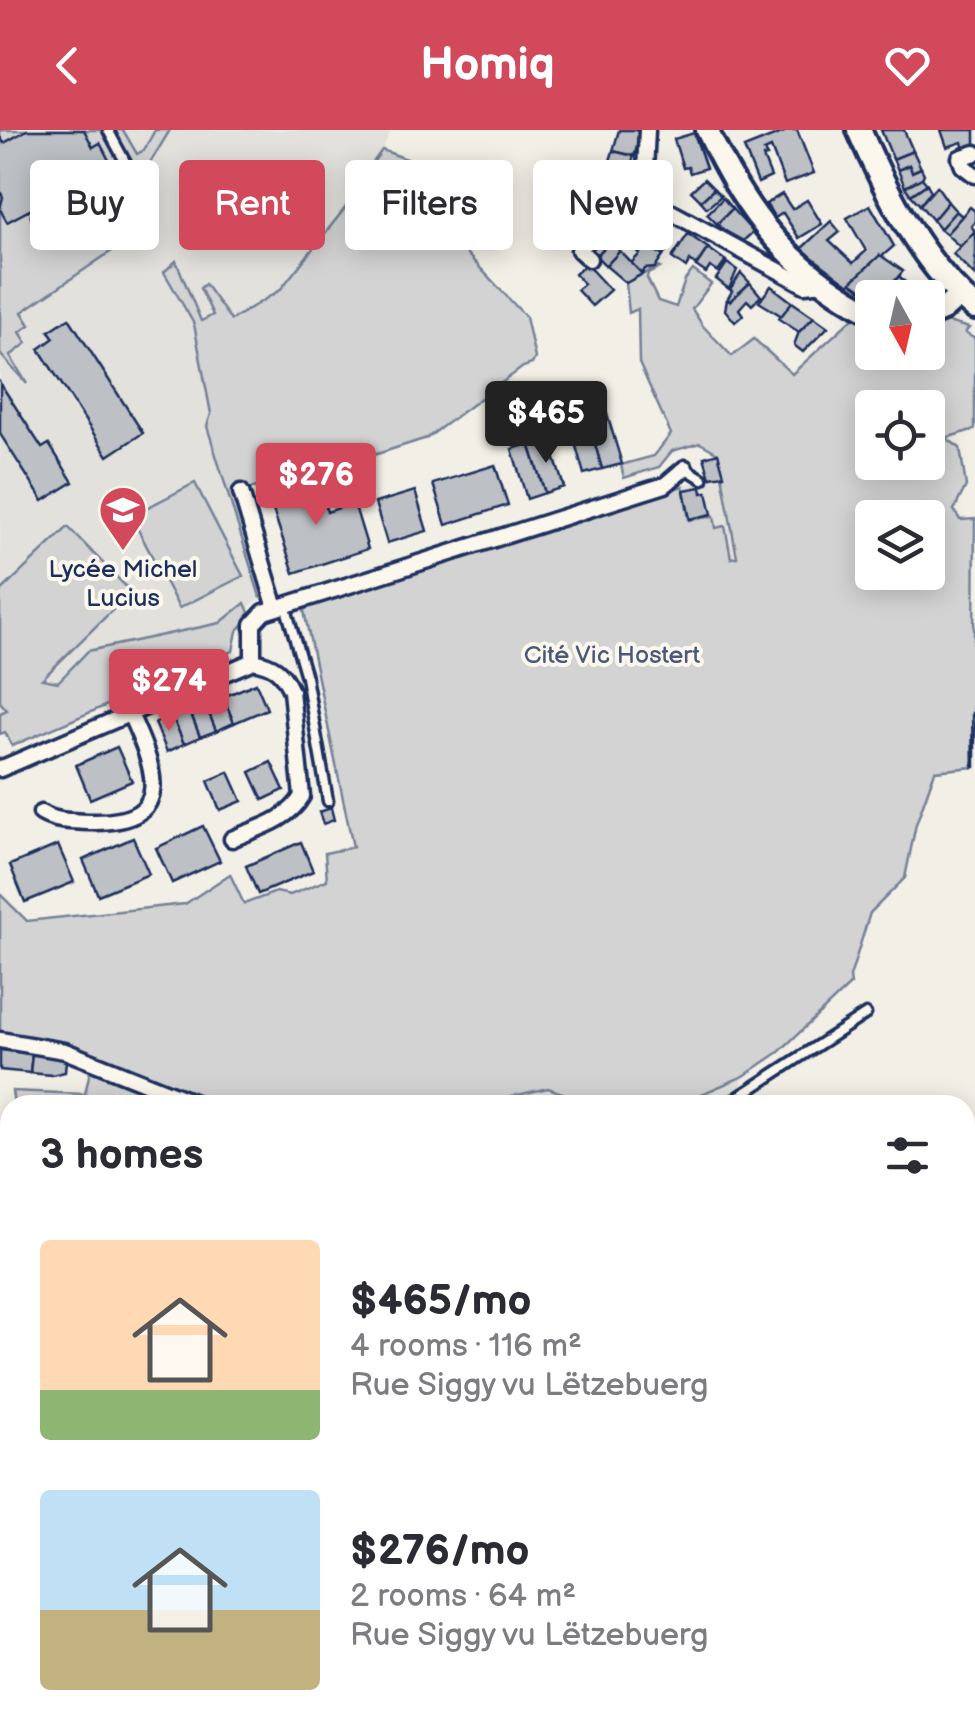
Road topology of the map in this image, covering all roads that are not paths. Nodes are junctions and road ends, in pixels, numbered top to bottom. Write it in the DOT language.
graph roads {
  1 [pos="108,130"];
  2 [pos="647,130"];
  3 [pos="707,130"];
  4 [pos="859,130"];
  5 [pos="975,153"];
  6 [pos="124,160"];
  7 [pos="646,160"];
  8 [pos="975,175"];
  9 [pos="673,213"];
  10 [pos="579,250"];
  11 [pos="589,260"];
  12 [pos="824,282"];
  13 [pos="855,302"];
  14 [pos="967,302"];
  15 [pos="684,468"];
  16 [pos="704,479"];
  17 [pos="241,492"];
  18 [pos="281,607"];
  19 [pos="252,662"];
  20 [pos="130,714"];
  21 [pos="0,770"];
  22 [pos="328,801"];
  23 [pos="41,813"];
  24 [pos="232,839"];
  25 [pos="866,1014"];
  26 [pos="0,1040"];
  27 [pos="175,1095"];
  28 [pos="741,1095"];
  1 -- 6 [label="lane"];
  2 -- 7 [label="street"];
  3 -- 12 [label="main road"];
  4 -- 14 [label="main road"];
  5 -- 8 [label="street"];
  9 -- 12 [label="street"];
  10 -- 11 [label="street"];
  12 -- 13 [label="main road"];
  15 -- 16 [label="lane"];
  15 -- 18 [label="street"];
  17 -- 18 [label="street"];
  18 -- 19 [label="street"];
  18 -- 22 [label="lane"];
  19 -- 20 [label="street"];
  19 -- 24 [label="street"];
  20 -- 21 [label="street"];
  20 -- 23 [label="street"];
  25 -- 28 [label="lane"];
  26 -- 27 [label="street"];
}
